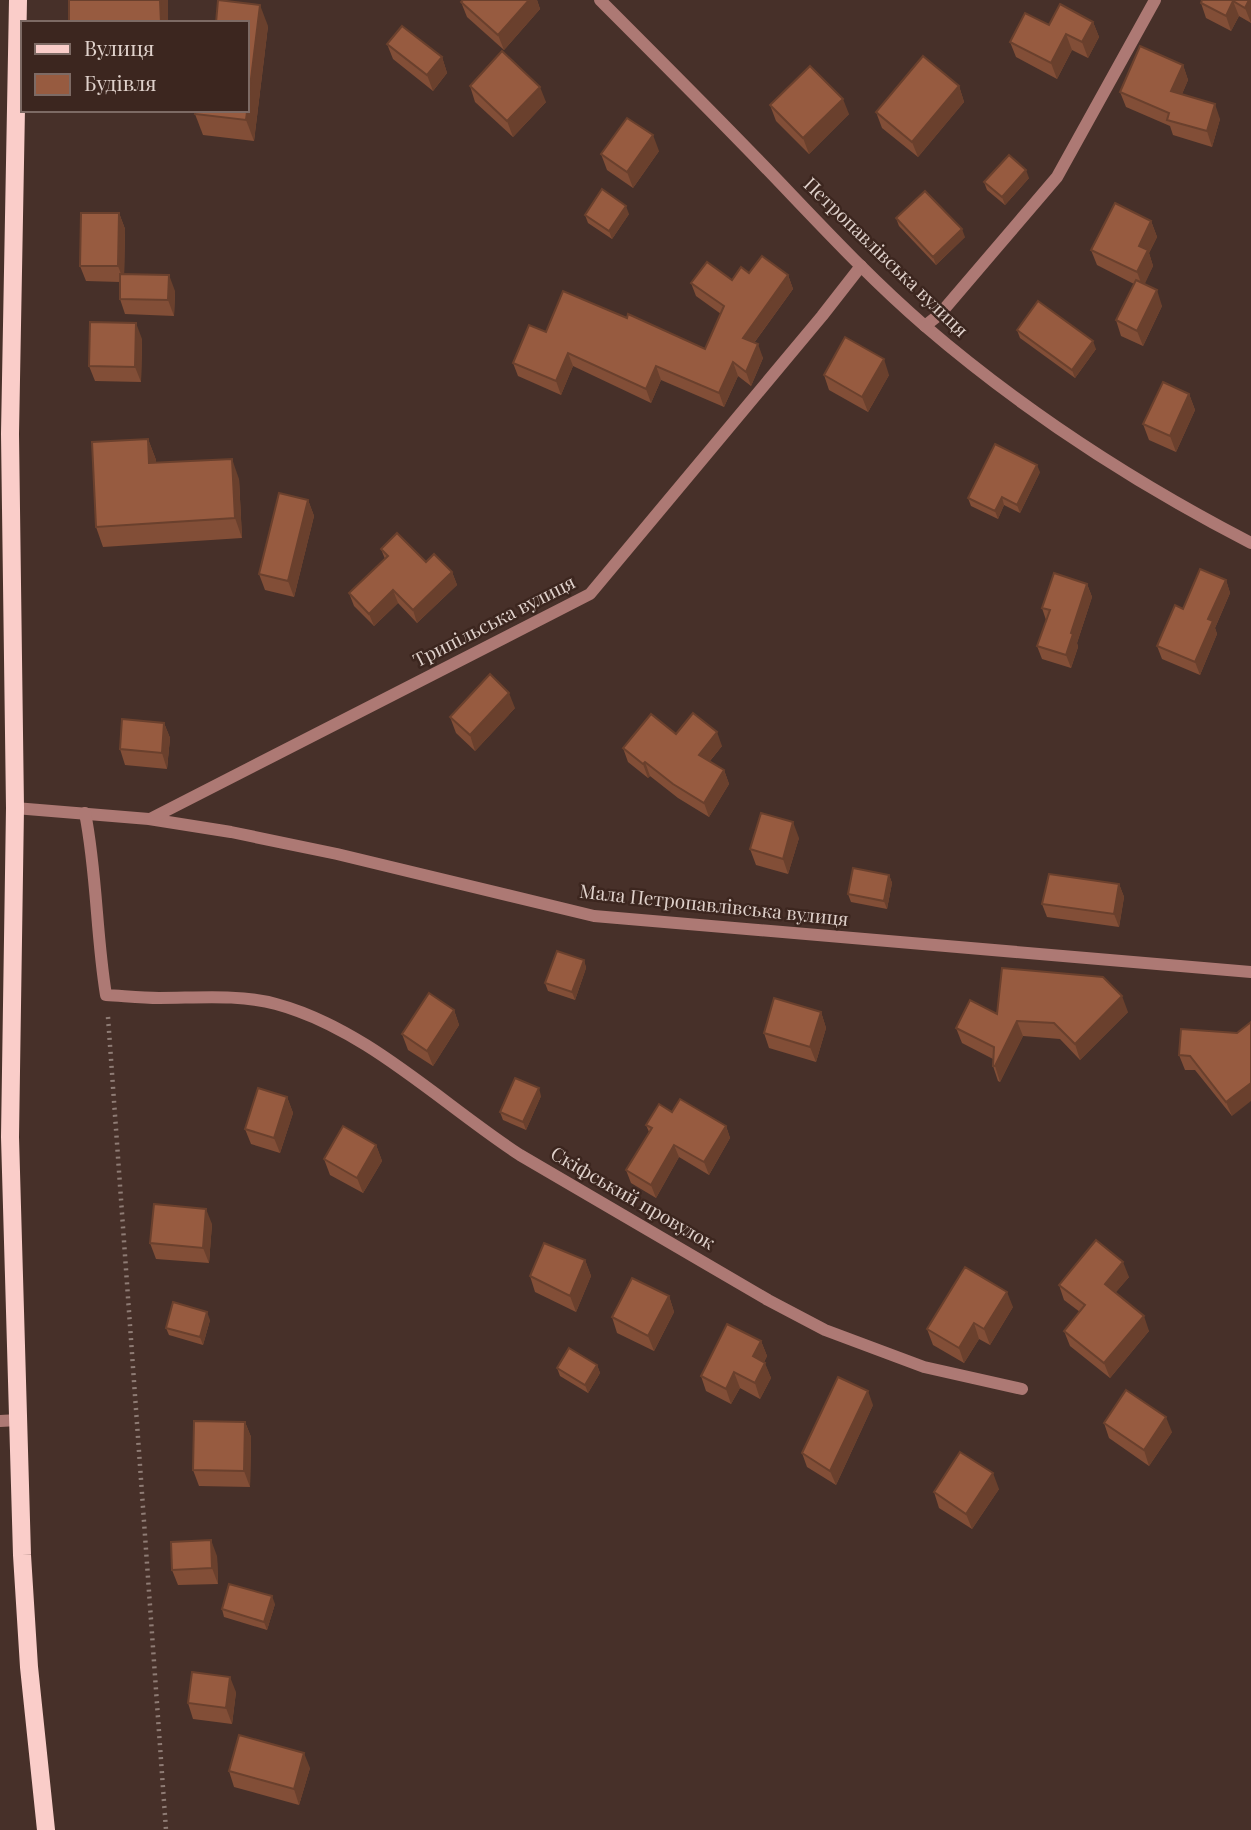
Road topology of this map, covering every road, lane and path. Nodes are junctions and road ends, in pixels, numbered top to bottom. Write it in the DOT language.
graph roads {
  1 [pos="18,0"];
  2 [pos="600,0"];
  3 [pos="1155,0"];
  4 [pos="861,265"];
  5 [pos="925,326"];
  6 [pos="1251,543"];
  7 [pos="7,709"];
  8 [pos="15,808"];
  9 [pos="85,813"];
  10 [pos="149,819"];
  11 [pos="1251,972"];
  12 [pos="106,995"];
  13 [pos="1022,1389"];
  14 [pos="9,1420"];
  15 [pos="46,1830"];
  16 [pos="166,1830"];
  1 -- 7 [label="main road"];
  2 -- 4 [label="street, Петропавлівська вулиця"];
  3 -- 5 [label="street"];
  4 -- 5 [label="street, Петропавлівська вулиця"];
  4 -- 10 [label="street, Трипільська вулиця"];
  5 -- 6 [label="street, Петропавлівська вулиця"];
  7 -- 8 [label="main road"];
  8 -- 9 [label="street, Мала Петропавлівська вулиця"];
  8 -- 14 [label="main road"];
  9 -- 10 [label="street, Мала Петропавлівська вулиця"];
  9 -- 12 [label="street"];
  10 -- 11 [label="street, Мала Петропавлівська вулиця"];
  12 -- 13 [label="street, Скіфський провулок"];
  12 -- 16 [label="path"];
  14 -- 15 [label="main road"];
}
